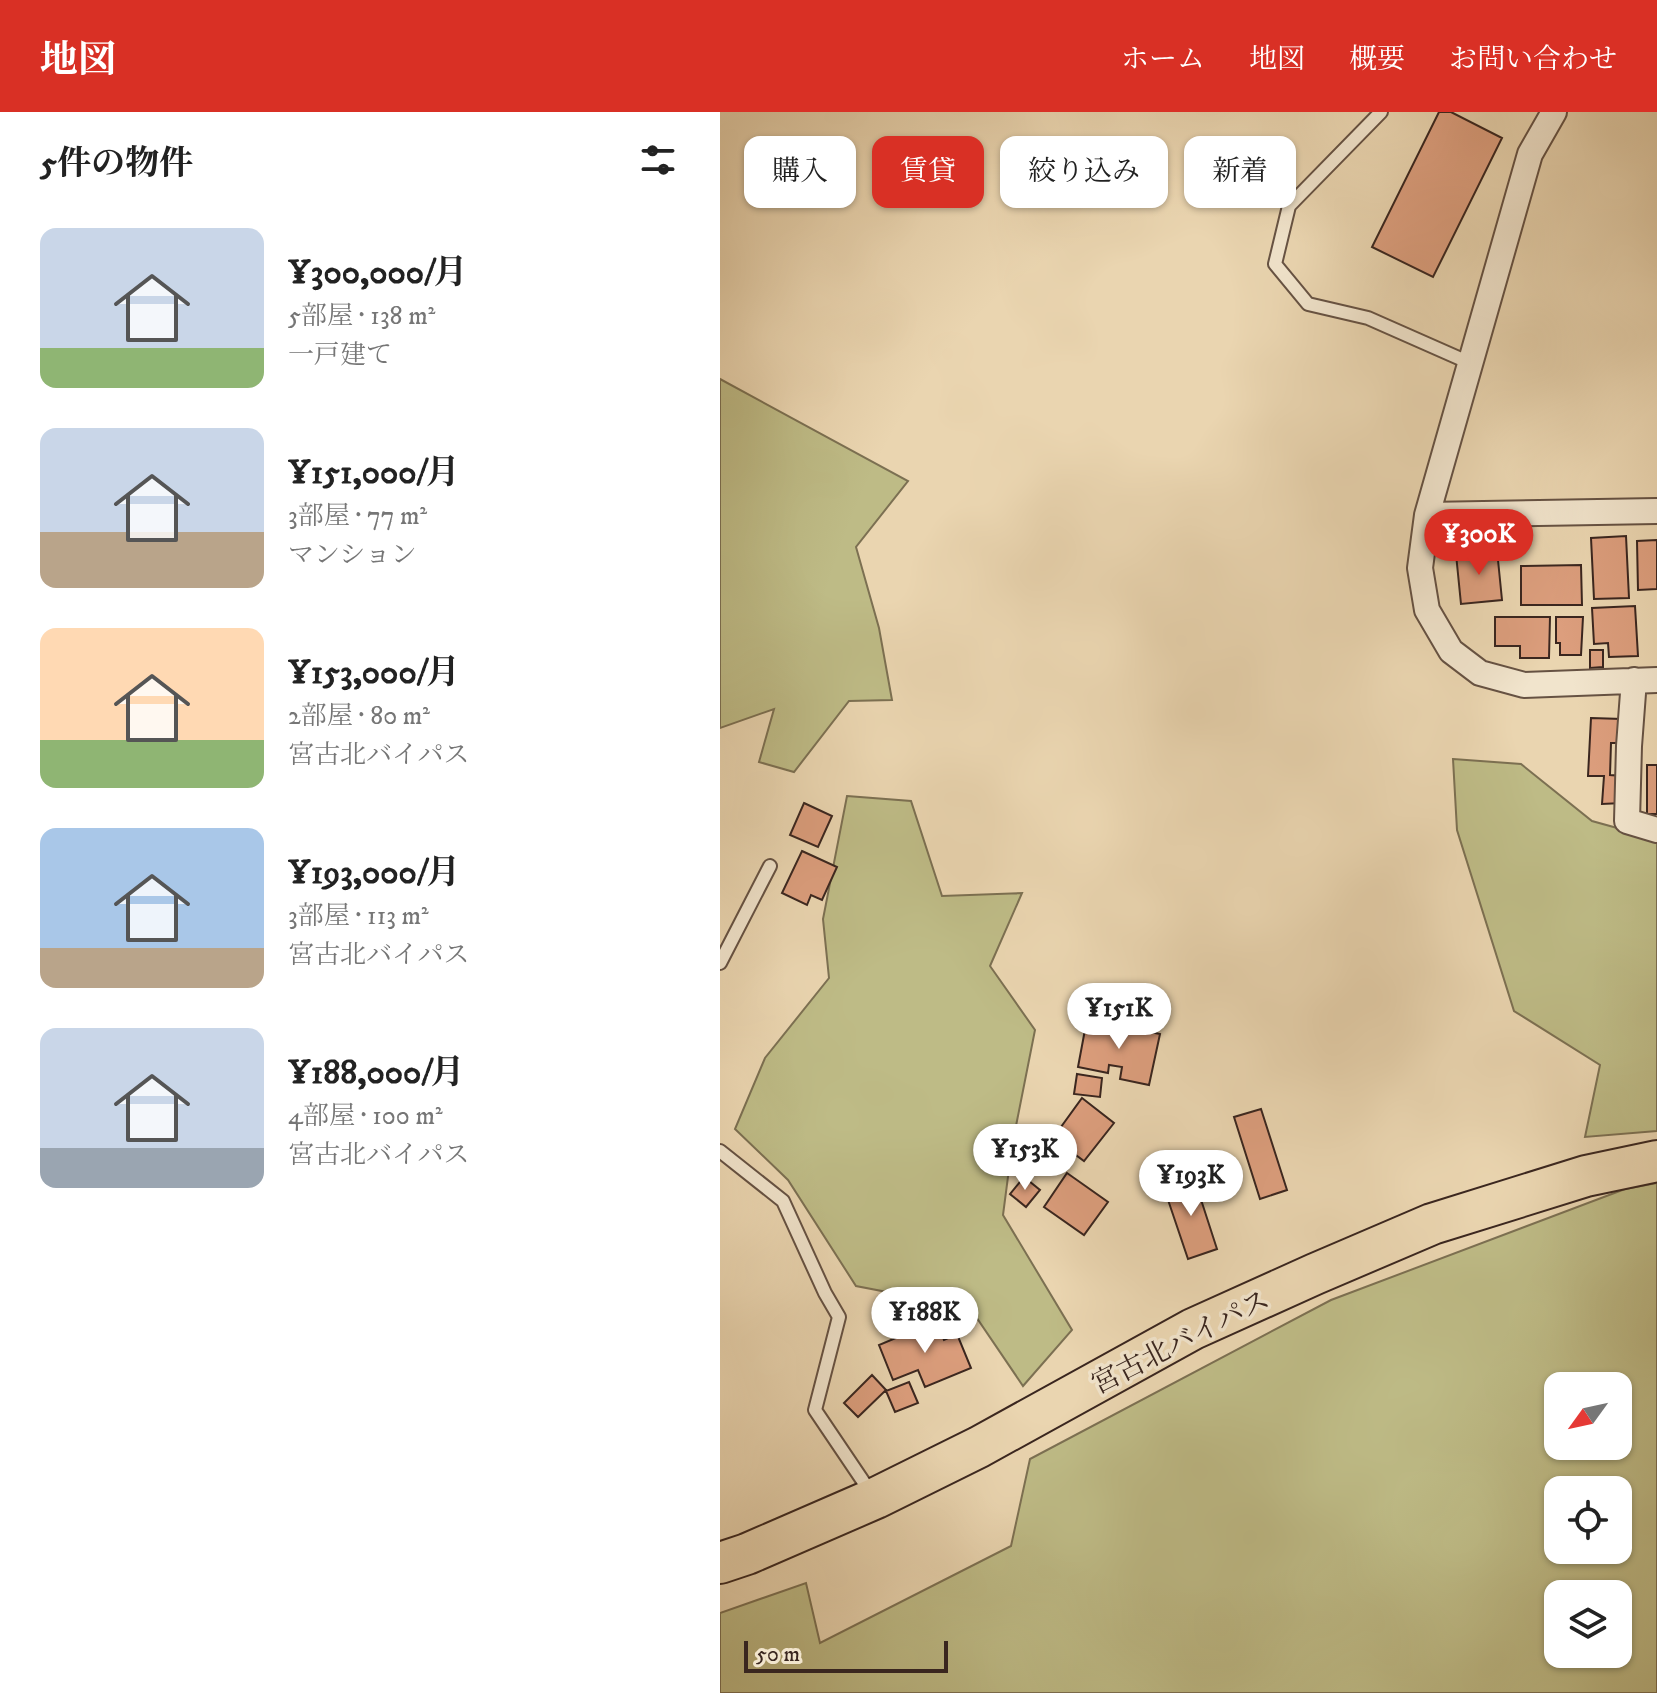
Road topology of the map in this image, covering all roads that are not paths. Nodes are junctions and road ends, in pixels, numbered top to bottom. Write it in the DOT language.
graph roads {
  1 [pos="1381,112"];
  2 [pos="1554,112"];
  3 [pos="1470,363"];
  4 [pos="1657,511"];
  5 [pos="1427,515"];
  6 [pos="1645,680"];
  7 [pos="1657,830"];
  8 [pos="770,866"];
  9 [pos="720,963"];
  10 [pos="720,1151"];
  11 [pos="1657,1161"];
  12 [pos="876,1498"];
  13 [pos="720,1563"];
  1 -- 3 [label="lane"];
  2 -- 3 [label="street"];
  3 -- 5 [label="street"];
  4 -- 5 [label="street"];
  5 -- 6 [label="street"];
  6 -- 7 [label="street"];
  8 -- 9 [label="lane"];
  10 -- 12 [label="lane"];
  11 -- 12 [label="highway, 宮古北バイパス"];
  12 -- 13 [label="highway, 宮古北バイパス"];
}
